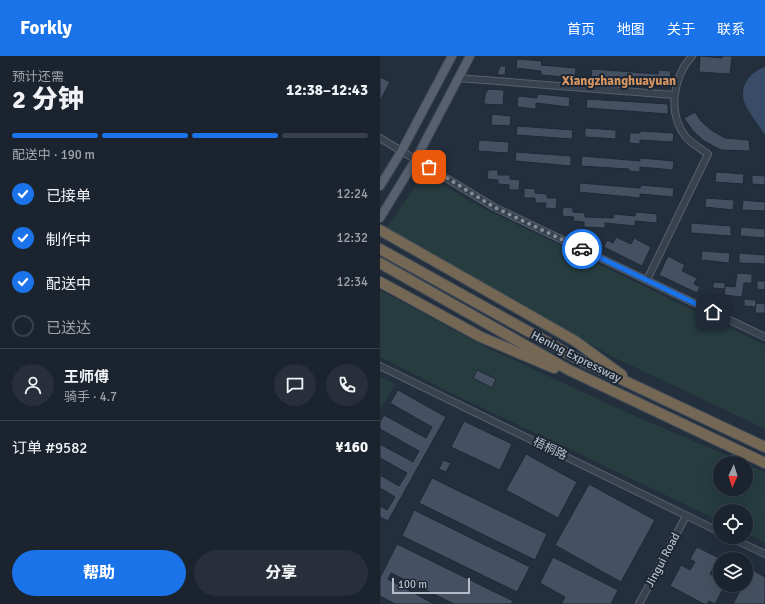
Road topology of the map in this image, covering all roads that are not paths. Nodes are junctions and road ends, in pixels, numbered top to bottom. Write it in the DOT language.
graph roads {
  1 [pos="452,56"];
  2 [pos="470,56"];
  3 [pos="692,56"];
  4 [pos="458,78"];
  5 [pos="674,95"];
  6 [pos="380,138"];
  7 [pos="401,152"];
  8 [pos="416,159"];
  9 [pos="380,186"];
  10 [pos="380,218"];
  11 [pos="380,230"];
  12 [pos="383,251"];
  13 [pos="380,263"];
  14 [pos="647,280"];
  15 [pos="380,282"];
  16 [pos="765,337"];
  17 [pos="380,366"];
  18 [pos="642,389"];
  19 [pos="634,401"];
  20 [pos="765,447"];
  21 [pos="765,463"];
  22 [pos="686,516"];
  23 [pos="713,529"];
  24 [pos="744,544"];
  25 [pos="765,554"];
  26 [pos="639,604"];
  1 -- 7 [label="main road"];
  2 -- 4 [label="main road"];
  3 -- 5 [label="street"];
  4 -- 5 [label="street"];
  4 -- 8 [label="main road"];
  5 -- 14 [label="street"];
  6 -- 7 [label="street"];
  7 -- 8 [label="street"];
  7 -- 9 [label="main road"];
  8 -- 10 [label="main road"];
  8 -- 14 [label="street"];
  11 -- 18 [label="highway"];
  12 -- 18 [label="highway, Hening Expressway"];
  13 -- 19 [label="highway, Hening Expressway"];
  14 -- 16 [label="street"];
  15 -- 19 [label="highway"];
  17 -- 22 [label="street, 梧桐路"];
  18 -- 20 [label="highway, Hening Expressway"];
  19 -- 21 [label="highway, Hening Expressway"];
  22 -- 23 [label="street, 梧桐路"];
  22 -- 26 [label="street, Jingui Road"];
  24 -- 25 [label="street"];
}
